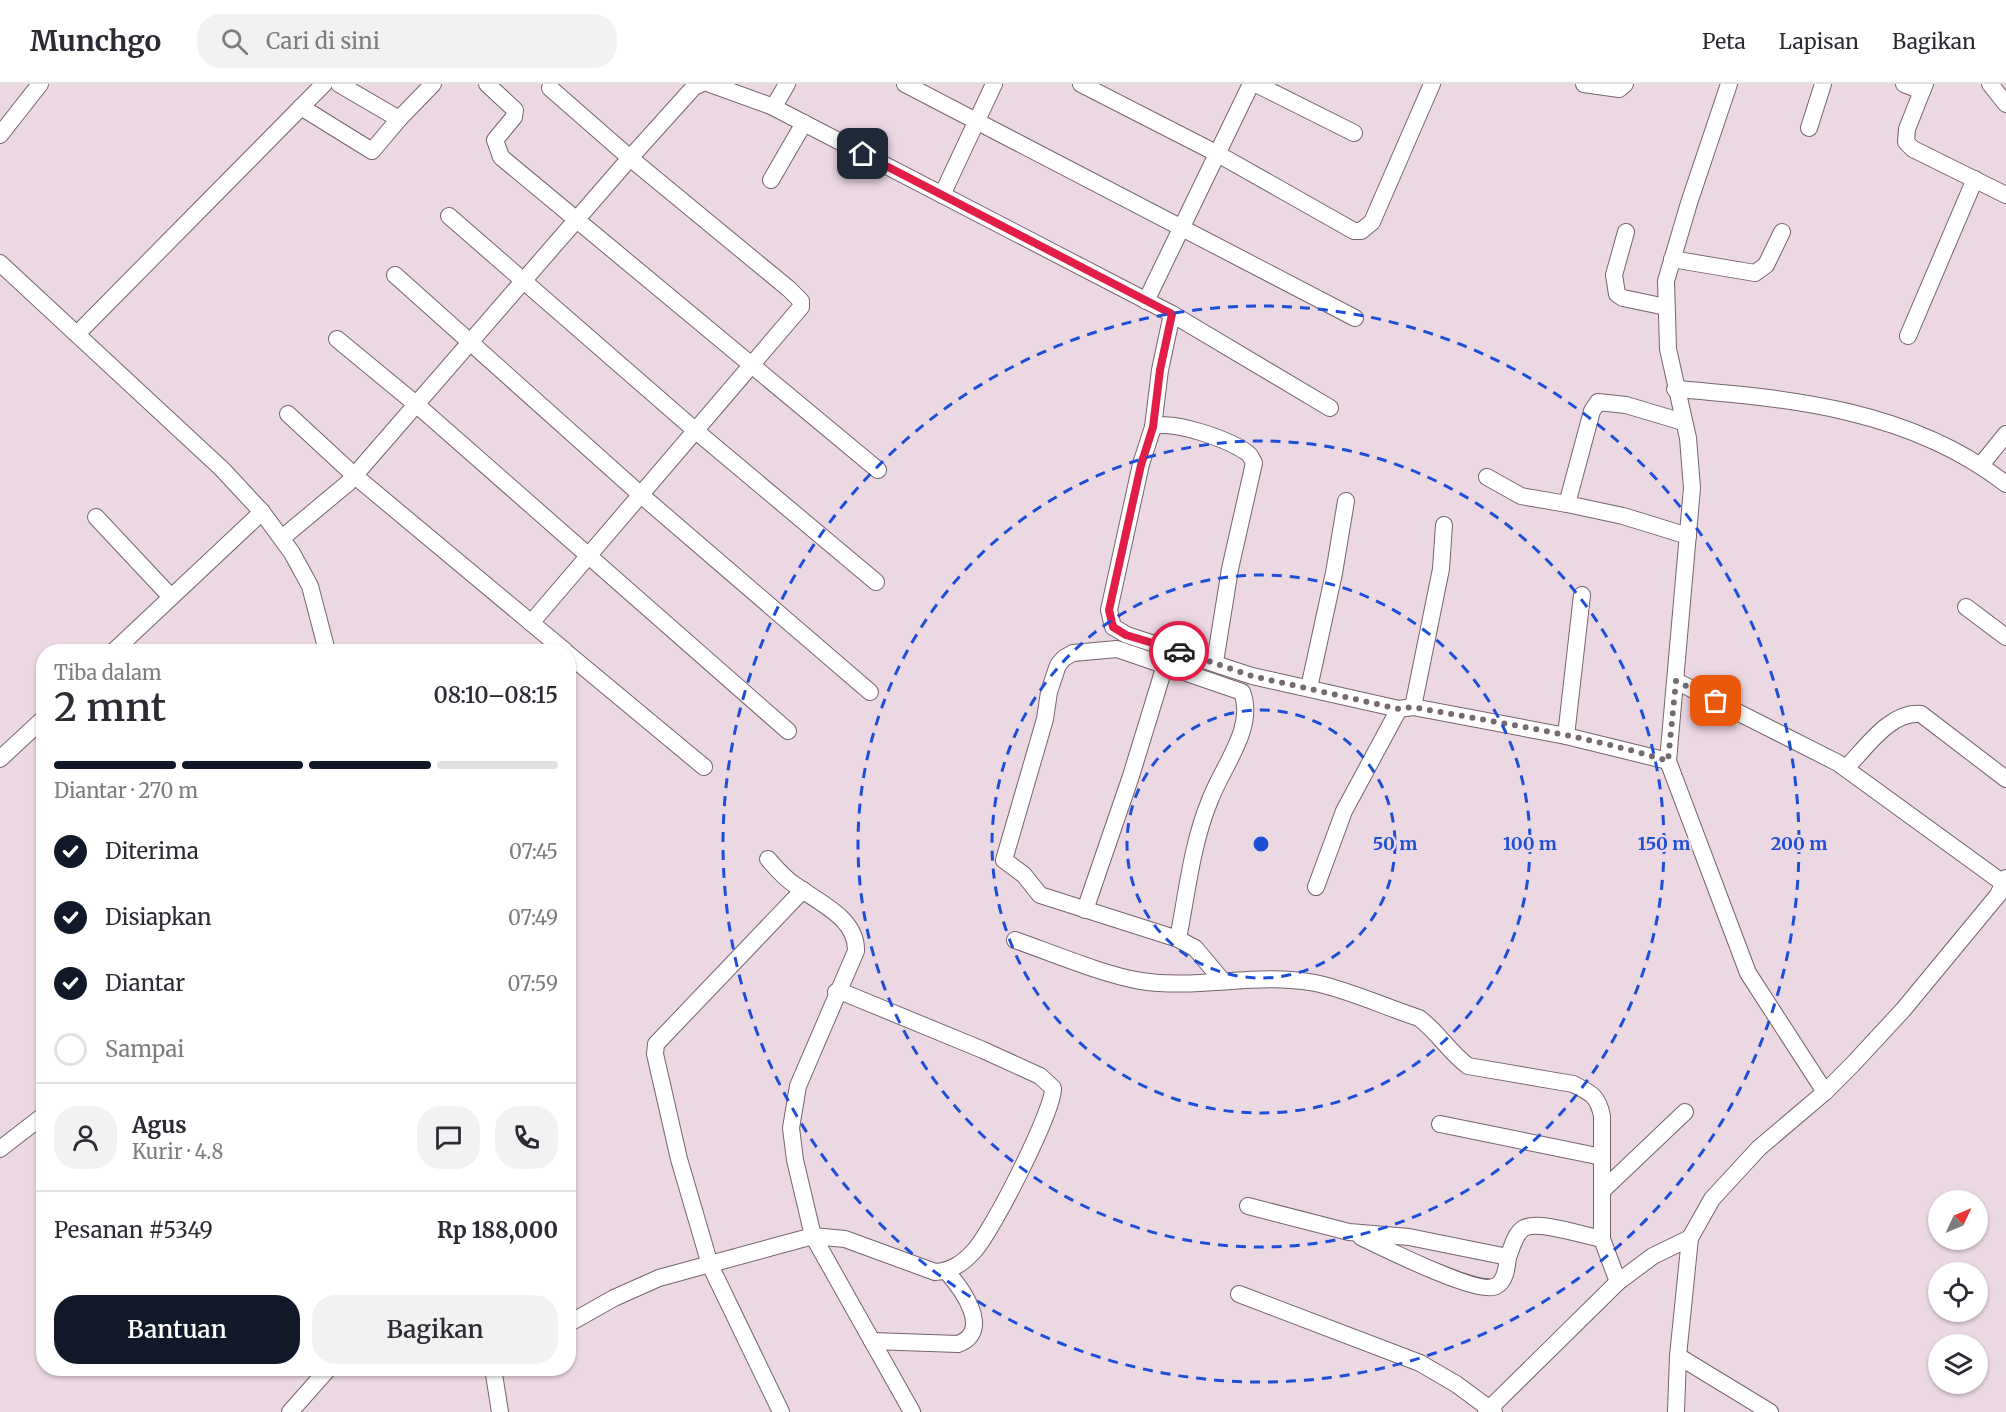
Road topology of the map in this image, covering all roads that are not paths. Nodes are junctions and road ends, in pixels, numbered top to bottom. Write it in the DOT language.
graph roads {
  1 [pos="40,84"];
  2 [pos="324,84"];
  3 [pos="339,84"];
  4 [pos="433,84"];
  5 [pos="487,84"];
  6 [pos="701,84"];
  7 [pos="711,84"];
  8 [pos="787,84"];
  9 [pos="904,84"];
  10 [pos="994,84"];
  11 [pos="1081,84"];
  12 [pos="1251,84"];
  13 [pos="1256,84"];
  14 [pos="1432,84"];
  15 [pos="1584,84"];
  16 [pos="1625,84"];
  17 [pos="1729,84"];
  18 [pos="1823,84"];
  19 [pos="1904,84"];
  20 [pos="1990,84"];
  21 [pos="1924,87"];
  22 [pos="550,88"];
  23 [pos="2006,104"];
  24 [pos="771,106"];
  25 [pos="301,107"];
  26 [pos="399,120"];
  27 [pos="804,123"];
  28 [pos="977,124"];
  29 [pos="1809,128"];
  30 [pos="1354,133"];
  31 [pos="0,135"];
  32 [pos="1215,153"];
  33 [pos="630,158"];
  34 [pos="1975,178"];
  35 [pos="771,180"];
  36 [pos="942,195"];
  37 [pos="2006,195"];
  38 [pos="449,216"];
  39 [pos="576,220"];
  40 [pos="1181,227"];
  41 [pos="1626,232"];
  42 [pos="1782,232"];
  43 [pos="1672,259"];
  44 [pos="0,263"];
  45 [pos="395,275"];
  46 [pos="524,281"];
  47 [pos="1146,301"];
  48 [pos="1666,307"];
  49 [pos="1172,314"];
  50 [pos="1355,318"];
  51 [pos="78,333"];
  52 [pos="1908,336"];
  53 [pos="337,339"];
  54 [pos="470,344"];
  55 [pos="752,366"];
  56 [pos="1675,389"];
  57 [pos="417,405"];
  58 [pos="1330,408"];
  59 [pos="288,414"];
  60 [pos="1683,422"];
  61 [pos="1153,427"];
  62 [pos="696,431"];
  63 [pos="2006,434"];
  64 [pos="1981,465"];
  65 [pos="878,470"];
  66 [pos="355,476"];
  67 [pos="1487,477"];
  68 [pos="2006,484"];
  69 [pos="641,495"];
  70 [pos="1346,501"];
  71 [pos="1567,504"];
  72 [pos="262,512"];
  73 [pos="96,517"];
  74 [pos="1444,525"];
  75 [pos="1688,536"];
  76 [pos="282,538"];
  77 [pos="588,557"];
  78 [pos="876,582"];
  79 [pos="1582,595"];
  80 [pos="171,597"];
  81 [pos="1965,607"];
  82 [pos="531,623"];
  83 [pos="2006,637"];
  84 [pos="121,644"];
  85 [pos="325,644"];
  86 [pos="556,644"];
  87 [pos="576,661"];
  88 [pos="1215,662"];
  89 [pos="1165,665"];
  90 [pos="1676,681"];
  91 [pos="1309,688"];
  92 [pos="870,692"];
  93 [pos="1406,708"];
  94 [pos="36,725"];
  95 [pos="788,730"];
  96 [pos="1566,736"];
  97 [pos="0,759"];
  98 [pos="1668,761"];
  99 [pos="704,767"];
  100 [pos="1846,768"];
  101 [pos="2006,779"];
  102 [pos="768,859"];
  103 [pos="2005,881"];
  104 [pos="1316,887"];
  105 [pos="802,891"];
  106 [pos="1085,910"];
  107 [pos="1178,939"];
  108 [pos="1015,940"];
  109 [pos="1221,979"];
  110 [pos="837,992"];
  111 [pos="1826,1092"];
  112 [pos="1685,1112"];
  113 [pos="36,1120"];
  114 [pos="1440,1124"];
  115 [pos="0,1149"];
  116 [pos="1602,1157"];
  117 [pos="1603,1190"];
  118 [pos="1248,1206"];
  119 [pos="1349,1232"];
  120 [pos="813,1236"];
  121 [pos="1690,1238"];
  122 [pos="1602,1239"];
  123 [pos="1509,1257"];
  124 [pos="710,1265"];
  125 [pos="947,1272"];
  126 [pos="1618,1282"];
  127 [pos="1239,1294"];
  128 [pos="576,1319"];
  129 [pos="872,1341"];
  130 [pos="1678,1356"];
  131 [pos="322,1376"];
  132 [pos="494,1376"];
  133 [pos="1490,1410"];
  134 [pos="290,1412"];
  135 [pos="500,1412"];
  136 [pos="781,1412"];
  137 [pos="912,1412"];
  138 [pos="1676,1412"];
  139 [pos="1770,1412"];
  1 -- 31 [label="street"];
  2 -- 25 [label="street"];
  3 -- 26 [label="street"];
  4 -- 26 [label="street"];
  5 -- 39 [label="street"];
  6 -- 33 [label="street"];
  7 -- 24 [label="street"];
  8 -- 24 [label="street"];
  9 -- 28 [label="street"];
  10 -- 28 [label="street"];
  11 -- 32 [label="street"];
  12 -- 32 [label="street"];
  13 -- 30 [label="street"];
  14 -- 32 [label="street"];
  15 -- 16 [label="street"];
  17 -- 43 [label="street"];
  18 -- 29 [label="street"];
  19 -- 21 [label="street"];
  20 -- 23 [label="street"];
  21 -- 34 [label="street"];
  22 -- 33 [label="street"];
  24 -- 27 [label="street"];
  25 -- 26 [label="street"];
  25 -- 51 [label="street"];
  27 -- 35 [label="street"];
  27 -- 36 [label="street"];
  28 -- 36 [label="street"];
  28 -- 40 [label="street"];
  32 -- 40 [label="street"];
  33 -- 39 [label="street"];
  33 -- 55 [label="street"];
  34 -- 37 [label="street"];
  34 -- 52 [label="street"];
  36 -- 47 [label="street"];
  38 -- 46 [label="street"];
  39 -- 46 [label="street"];
  39 -- 55 [label="street"];
  40 -- 47 [label="street"];
  40 -- 50 [label="street"];
  41 -- 48 [label="street"];
  42 -- 43 [label="street"];
  43 -- 48 [label="street"];
  44 -- 51 [label="street"];
  45 -- 54 [label="street"];
  46 -- 54 [label="street"];
  46 -- 62 [label="street"];
  47 -- 49 [label="street"];
  48 -- 56 [label="street"];
  49 -- 58 [label="street"];
  49 -- 61 [label="street"];
  51 -- 72 [label="street"];
  53 -- 57 [label="street"];
  54 -- 57 [label="street"];
  54 -- 69 [label="street"];
  55 -- 62 [label="street"];
  55 -- 65 [label="street"];
  56 -- 60 [label="street"];
  56 -- 64 [label="street"];
  57 -- 66 [label="street"];
  57 -- 77 [label="street"];
  59 -- 66 [label="street"];
  60 -- 71 [label="street"];
  60 -- 75 [label="street"];
  61 -- 88 [label="street"];
  61 -- 88 [label="street"];
  62 -- 69 [label="street"];
  62 -- 78 [label="street"];
  63 -- 64 [label="street"];
  64 -- 68 [label="street"];
  66 -- 76 [label="street"];
  66 -- 82 [label="street"];
  67 -- 71 [label="street"];
  69 -- 77 [label="street"];
  69 -- 92 [label="street"];
  70 -- 91 [label="street"];
  71 -- 75 [label="street"];
  72 -- 76 [label="street"];
  72 -- 80 [label="street"];
  73 -- 80 [label="street"];
  74 -- 93 [label="street"];
  75 -- 90 [label="street"];
  76 -- 85 [label="street"];
  77 -- 82 [label="street"];
  77 -- 95 [label="street"];
  79 -- 96 [label="street"];
  80 -- 84 [label="street"];
  81 -- 83 [label="street"];
  82 -- 86 [label="street"];
  87 -- 99 [label="street"];
  88 -- 91 [label="street"];
  89 -- 106 [label="street"];
  89 -- 106 [label="street"];
  89 -- 107 [label="street"];
  90 -- 98 [label="street"];
  90 -- 100 [label="street"];
  91 -- 93 [label="street"];
  93 -- 96 [label="street"];
  93 -- 104 [label="street"];
  94 -- 97 [label="street"];
  96 -- 98 [label="street"];
  98 -- 111 [label="street"];
  100 -- 101 [label="street"];
  100 -- 103 [label="street"];
  102 -- 105 [label="street"];
  103 -- 111 [label="street"];
  105 -- 110 [label="street"];
  105 -- 124 [label="street"];
  106 -- 107 [label="street"];
  107 -- 109 [label="street"];
  108 -- 109 [label="street"];
  109 -- 116 [label="street"];
  110 -- 120 [label="street"];
  110 -- 125 [label="street"];
  111 -- 121 [label="street"];
  112 -- 117 [label="street"];
  113 -- 115 [label="street"];
  114 -- 116 [label="street"];
  116 -- 117 [label="street"];
  117 -- 122 [label="street"];
  118 -- 119 [label="street"];
  119 -- 123 [label="street"];
  119 -- 123 [label="street"];
  120 -- 124 [label="street"];
  120 -- 125 [label="street"];
  120 -- 129 [label="street"];
  121 -- 126 [label="street"];
  121 -- 130 [label="street"];
  122 -- 123 [label="street"];
  122 -- 126 [label="street"];
  124 -- 128 [label="street"];
  124 -- 136 [label="street"];
  125 -- 129 [label="street"];
  126 -- 133 [label="street"];
  127 -- 133 [label="street"];
  129 -- 137 [label="street"];
  130 -- 138 [label="street"];
  130 -- 139 [label="street"];
  131 -- 134 [label="street"];
  132 -- 135 [label="street"];
}
